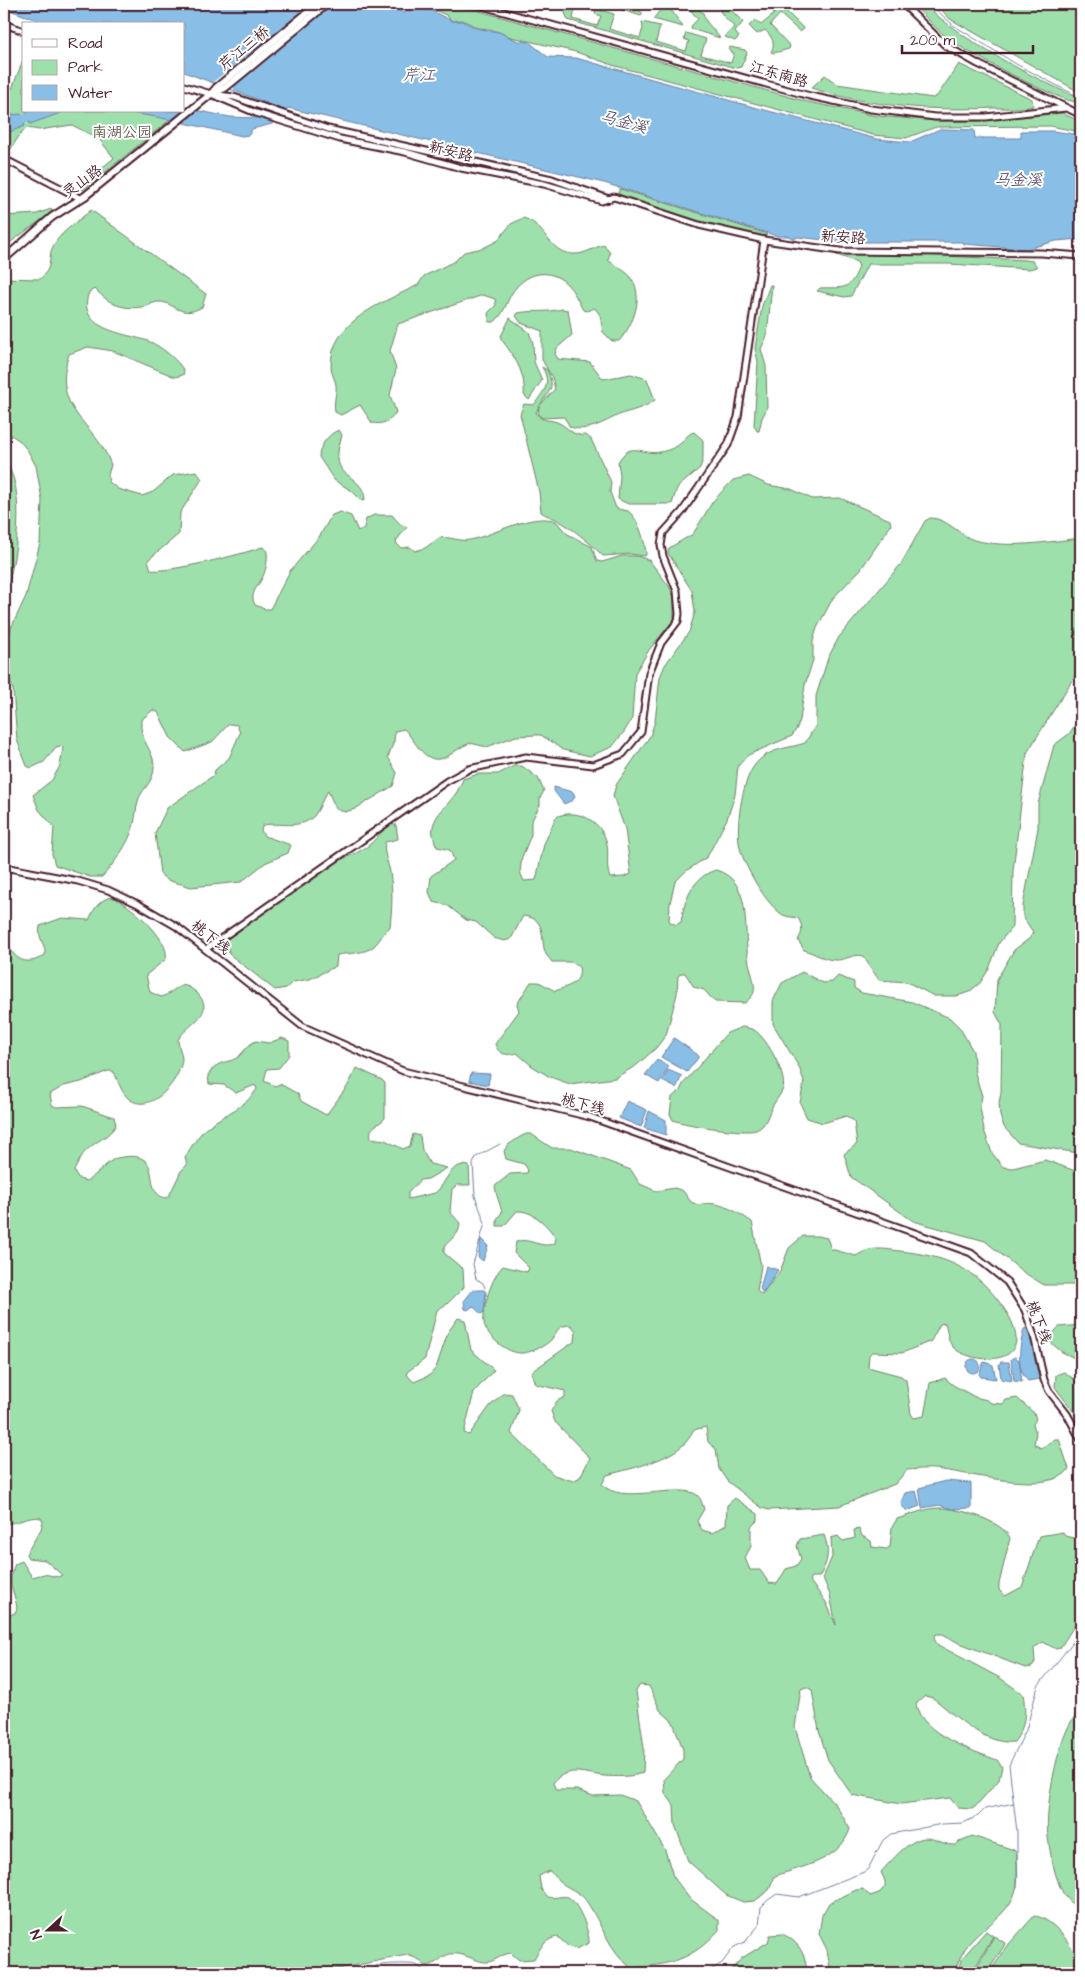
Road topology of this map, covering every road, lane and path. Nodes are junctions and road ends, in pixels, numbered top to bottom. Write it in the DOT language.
graph roads {
  1 [pos="318,4"];
  2 [pos="327,4"];
  3 [pos="475,4"];
  4 [pos="903,4"];
  5 [pos="4,24"];
  6 [pos="22,30"];
  7 [pos="185,86"];
  8 [pos="222,87"];
  9 [pos="211,94"];
  10 [pos="1066,108"];
  11 [pos="1081,115"];
  12 [pos="4,159"];
  13 [pos="80,198"];
  14 [pos="610,199"];
  15 [pos="764,240"];
  16 [pos="1081,256"];
  17 [pos="4,259"];
  18 [pos="4,868"];
  19 [pos="206,949"];
  20 [pos="1081,1440"];
  1 -- 8 [label="highway, 芹江三桥"];
  2 -- 8 [label="highway"];
  3 -- 10 [label="main road, 江东南路"];
  4 -- 10 [label="main road"];
  5 -- 6 [label="main road"];
  7 -- 9 [label="main road"];
  8 -- 9 [label="highway, 芹江三桥"];
  9 -- 13 [label="highway, 灵山路"];
  9 -- 14 [label="main road, 新安路"];
  9 -- 14 [label="main road, 新安路"];
  10 -- 11 [label="main road"];
  12 -- 13 [label="main road"];
  13 -- 17 [label="highway, 灵山路"];
  14 -- 15 [label="main road, 新安路"];
  15 -- 16 [label="main road, 新安路"];
  15 -- 19 [label="main road"];
  18 -- 19 [label="main road, 桃下线"];
  19 -- 20 [label="main road, 桃下线"];
}
